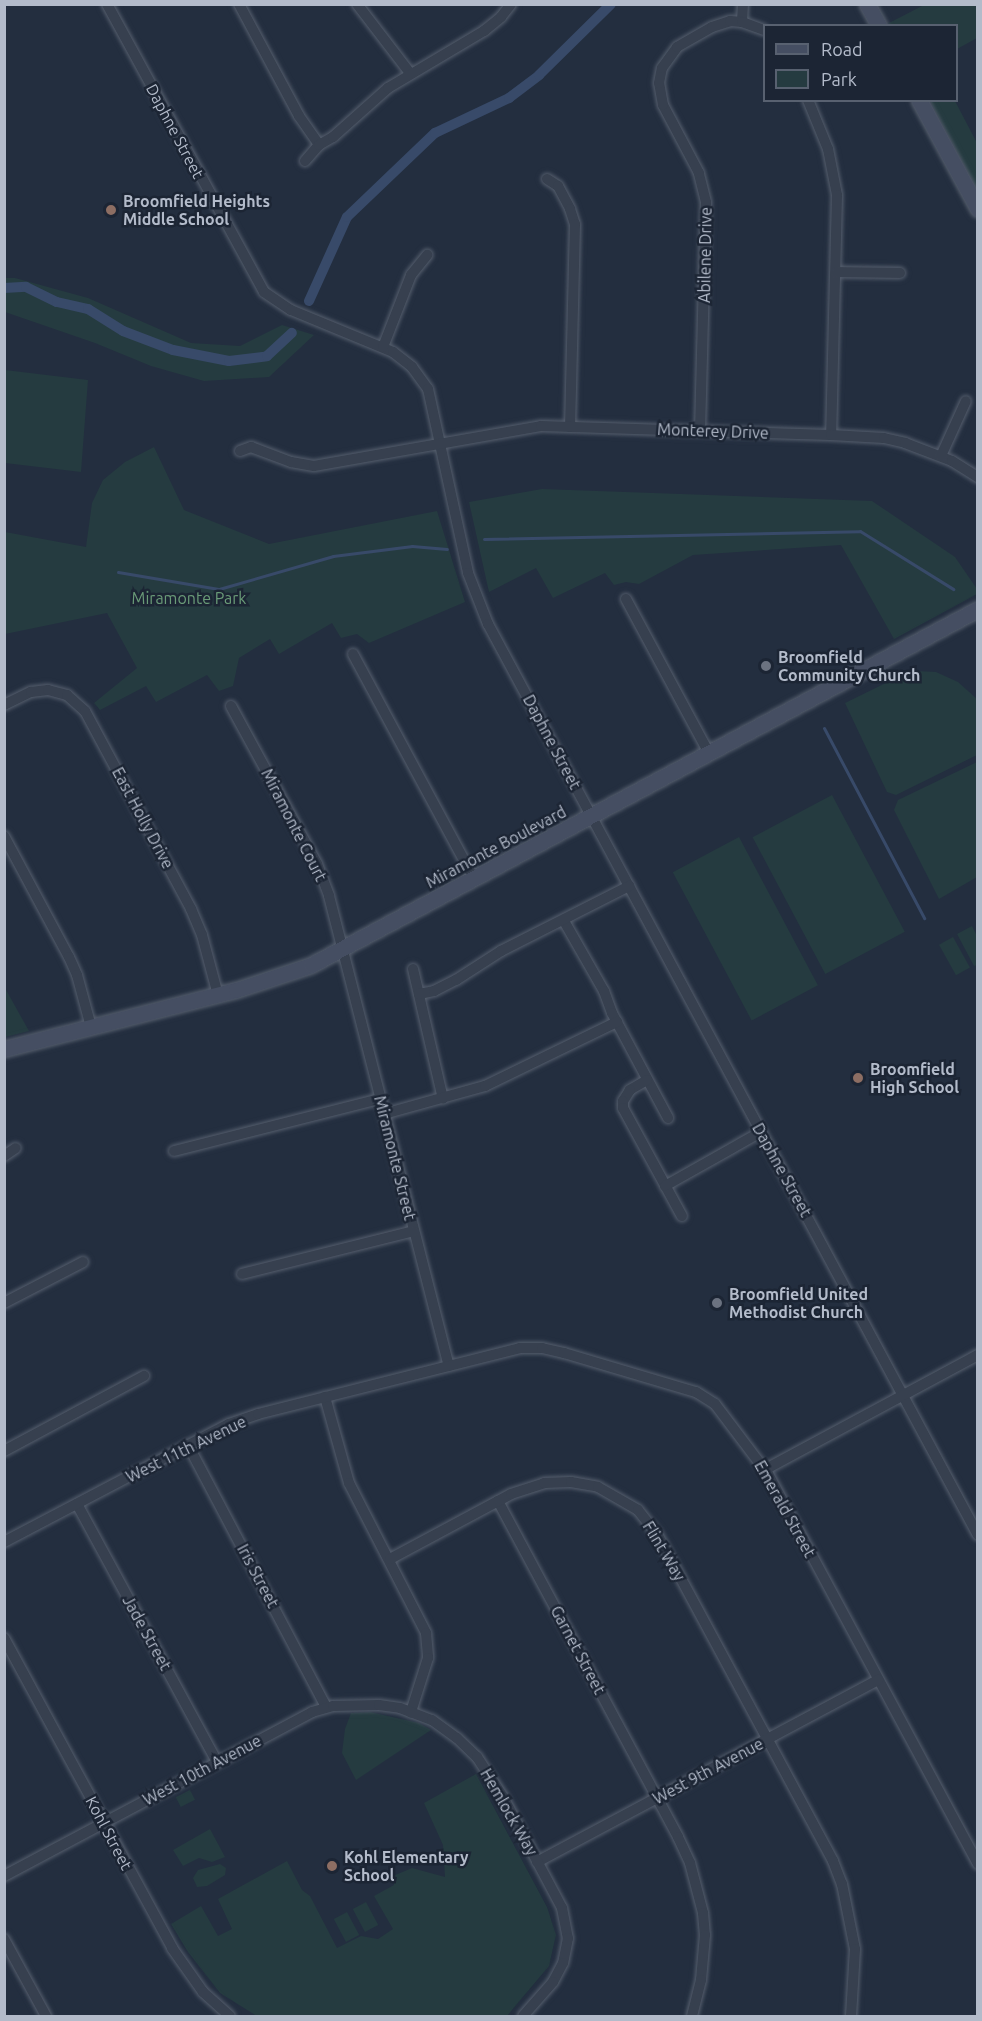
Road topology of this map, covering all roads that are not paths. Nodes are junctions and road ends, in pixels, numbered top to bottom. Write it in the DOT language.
graph roads {
  1 [pos="107,4"];
  2 [pos="239,4"];
  3 [pos="357,4"];
  4 [pos="511,4"];
  5 [pos="743,4"];
  6 [pos="867,4"];
  7 [pos="742,22"];
  8 [pos="878,24"];
  9 [pos="763,29"];
  10 [pos="410,73"];
  11 [pos="809,102"];
  12 [pos="920,102"];
  13 [pos="319,145"];
  14 [pos="305,161"];
  15 [pos="547,179"];
  16 [pos="978,209"];
  17 [pos="427,255"];
  18 [pos="837,272"];
  19 [pos="900,273"];
  20 [pos="383,347"];
  21 [pos="966,401"];
  22 [pos="570,427"];
  23 [pos="700,431"];
  24 [pos="831,435"];
  25 [pos="442,443"];
  26 [pos="240,451"];
  27 [pos="941,456"];
  28 [pos="978,477"];
  29 [pos="626,599"];
  30 [pos="978,609"];
  31 [pos="353,654"];
  32 [pos="4,705"];
  33 [pos="231,706"];
  34 [pos="709,753"];
  35 [pos="592,816"];
  36 [pos="4,836"];
  37 [pos="474,879"];
  38 [pos="629,885"];
  39 [pos="564,921"];
  40 [pos="342,950"];
  41 [pos="412,969"];
  42 [pos="419,994"];
  43 [pos="218,995"];
  44 [pos="617,1022"];
  45 [pos="91,1027"];
  46 [pos="4,1049"];
  47 [pos="647,1080"];
  48 [pos="380,1099"];
  49 [pos="443,1099"];
  50 [pos="384,1114"];
  51 [pos="668,1118"];
  52 [pos="761,1132"];
  53 [pos="16,1148"];
  54 [pos="174,1151"];
  55 [pos="4,1156"];
  56 [pos="665,1186"];
  57 [pos="682,1216"];
  58 [pos="414,1231"];
  59 [pos="83,1262"];
  60 [pos="242,1274"];
  61 [pos="4,1304"];
  62 [pos="978,1355"];
  63 [pos="449,1366"];
  64 [pos="144,1376"];
  65 [pos="903,1395"];
  66 [pos="326,1397"];
  67 [pos="188,1445"];
  68 [pos="4,1451"];
  69 [pos="766,1469"];
  70 [pos="498,1501"];
  71 [pos="77,1504"];
  72 [pos="978,1535"];
  73 [pos="4,1542"];
  74 [pos="390,1559"];
  75 [pos="4,1638"];
  76 [pos="878,1680"];
  77 [pos="326,1707"];
  78 [pos="411,1712"];
  79 [pos="767,1739"];
  80 [pos="217,1762"];
  81 [pos="657,1798"];
  82 [pos="104,1823"];
  83 [pos="537,1862"];
  84 [pos="978,1864"];
  85 [pos="4,1876"];
  86 [pos="4,1939"];
  87 [pos="46,2016"];
  88 [pos="230,2016"];
  89 [pos="523,2016"];
  90 [pos="692,2016"];
  91 [pos="851,2016"];
  1 -- 20 [label="street, Daphne Street"];
  2 -- 13 [label="street"];
  3 -- 10 [label="street"];
  4 -- 10 [label="street"];
  5 -- 7 [label="street"];
  6 -- 8 [label="street"];
  7 -- 9 [label="street, Abilene Drive"];
  7 -- 23 [label="street, Abilene Drive"];
  10 -- 13 [label="street"];
  11 -- 18 [label="street"];
  12 -- 16 [label="street"];
  13 -- 14 [label="street"];
  15 -- 22 [label="street"];
  17 -- 20 [label="street"];
  18 -- 19 [label="street"];
  18 -- 24 [label="street"];
  20 -- 25 [label="street, Daphne Street"];
  21 -- 27 [label="street"];
  22 -- 23 [label="street, Monterey Drive"];
  22 -- 25 [label="street, Monterey Drive"];
  23 -- 24 [label="street, Monterey Drive"];
  24 -- 27 [label="street, Monterey Drive"];
  25 -- 26 [label="street, Monterey Drive"];
  25 -- 35 [label="street, Daphne Street"];
  27 -- 28 [label="street, Monterey Drive"];
  29 -- 34 [label="street"];
  30 -- 34 [label="street, Miramonte Boulevard"];
  31 -- 37 [label="street"];
  32 -- 43 [label="street, East Holly Drive"];
  33 -- 40 [label="street, Miramonte Court"];
  34 -- 35 [label="street, Miramonte Boulevard"];
  35 -- 37 [label="street, Miramonte Boulevard"];
  35 -- 38 [label="street, Daphne Street"];
  36 -- 45 [label="street"];
  37 -- 40 [label="street, Miramonte Boulevard"];
  38 -- 39 [label="street"];
  38 -- 52 [label="street, Daphne Street"];
  39 -- 42 [label="street"];
  39 -- 44 [label="street"];
  40 -- 43 [label="street, Miramonte Boulevard"];
  40 -- 48 [label="street, Miramonte Street"];
  41 -- 42 [label="street"];
  42 -- 49 [label="street"];
  43 -- 45 [label="street, Miramonte Boulevard"];
  44 -- 47 [label="street"];
  44 -- 49 [label="street"];
  45 -- 46 [label="street, Miramonte Boulevard"];
  47 -- 51 [label="street"];
  47 -- 56 [label="street"];
  48 -- 50 [label="street, Miramonte Street"];
  48 -- 54 [label="street"];
  49 -- 50 [label="street"];
  50 -- 58 [label="street, Miramonte Street"];
  52 -- 56 [label="street"];
  52 -- 65 [label="street, Daphne Street"];
  53 -- 55 [label="street"];
  56 -- 57 [label="street"];
  58 -- 60 [label="street"];
  58 -- 63 [label="street, Miramonte Street"];
  59 -- 61 [label="street"];
  62 -- 65 [label="street"];
  63 -- 66 [label="street, West 11th Avenue"];
  63 -- 69 [label="street, Emerald Street"];
  64 -- 68 [label="street"];
  65 -- 69 [label="street"];
  65 -- 72 [label="street, Daphne Street"];
  66 -- 67 [label="street, West 11th Avenue"];
  66 -- 74 [label="street"];
  67 -- 71 [label="street, West 11th Avenue"];
  67 -- 77 [label="street, Iris Street"];
  69 -- 76 [label="street, Emerald Street"];
  70 -- 74 [label="street, Flint Way"];
  70 -- 79 [label="street, Flint Way"];
  70 -- 81 [label="street, Garnet Street"];
  71 -- 73 [label="street, West 11th Avenue"];
  71 -- 80 [label="street, Jade Street"];
  74 -- 78 [label="street"];
  75 -- 82 [label="street, Kohl Street"];
  76 -- 79 [label="street, West 9th Avenue"];
  76 -- 84 [label="street, Emerald Street"];
  77 -- 78 [label="street, West 10th Avenue"];
  77 -- 80 [label="street, West 10th Avenue"];
  78 -- 83 [label="street, Hemlock Way"];
  79 -- 81 [label="street, West 9th Avenue"];
  79 -- 91 [label="street, Flint Way"];
  80 -- 82 [label="street, West 10th Avenue"];
  81 -- 83 [label="street, West 9th Avenue"];
  81 -- 90 [label="street, Garnet Street"];
  82 -- 85 [label="street, West 10th Avenue"];
  82 -- 88 [label="street, Kohl Street"];
  83 -- 89 [label="street, Hemlock Way"];
  86 -- 87 [label="street"];
}
